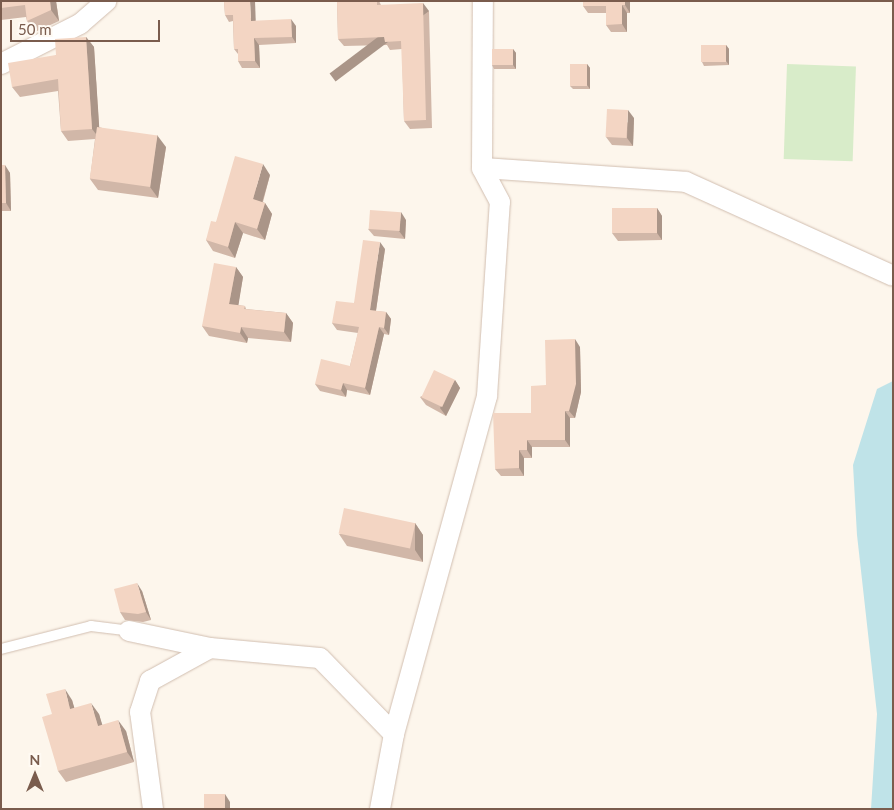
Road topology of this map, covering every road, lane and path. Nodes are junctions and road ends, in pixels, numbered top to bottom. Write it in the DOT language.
graph roads {
  1 [pos="106,1"];
  2 [pos="482,1"];
  3 [pos="1,64"];
  4 [pos="482,168"];
  5 [pos="893,276"];
  6 [pos="129,631"];
  7 [pos="210,648"];
  8 [pos="1,649"];
  9 [pos="394,734"];
  10 [pos="153,809"];
  11 [pos="380,809"];
  1 -- 3 [label="street"];
  2 -- 4 [label="street"];
  4 -- 5 [label="street"];
  4 -- 9 [label="street"];
  6 -- 7 [label="street"];
  6 -- 8 [label="lane"];
  7 -- 9 [label="street"];
  7 -- 10 [label="street"];
  9 -- 11 [label="street"];
}
